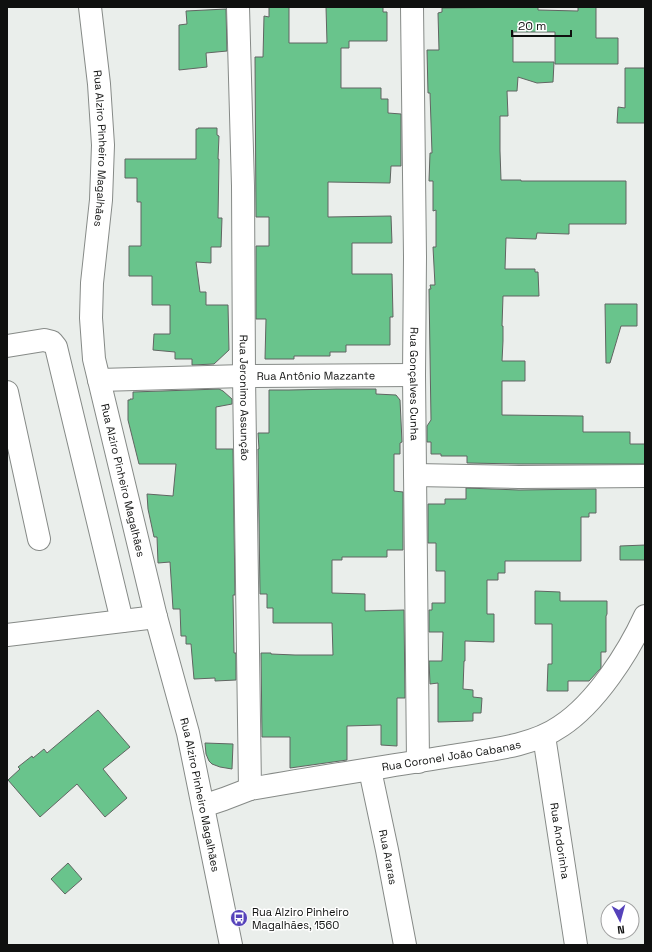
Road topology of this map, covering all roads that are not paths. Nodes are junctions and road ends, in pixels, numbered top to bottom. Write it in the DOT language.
graph roads {
  1 [pos="90,7"];
  2 [pos="238,7"];
  3 [pos="412,7"];
  4 [pos="7,346"];
  5 [pos="244,376"];
  6 [pos="414,376"];
  7 [pos="99,380"];
  8 [pos="7,392"];
  9 [pos="415,475"];
  10 [pos="645,476"];
  11 [pos="39,539"];
  12 [pos="156,617"];
  13 [pos="122,621"];
  14 [pos="643,626"];
  15 [pos="7,635"];
  16 [pos="544,736"];
  17 [pos="418,762"];
  18 [pos="370,770"];
  19 [pos="250,789"];
  20 [pos="203,806"];
  21 [pos="231,945"];
  22 [pos="405,945"];
  23 [pos="576,945"];
  1 -- 7 [label="street, Rua Alziro Pinheiro Magalhães"];
  2 -- 5 [label="street, Rua Jeronimo Assunção"];
  3 -- 6 [label="street, Rua Gonçalves Cunha"];
  4 -- 13 [label="street"];
  5 -- 6 [label="street, Rua Antônio Mazzante"];
  5 -- 7 [label="street, Rua Antônio Mazzante"];
  5 -- 19 [label="street, Rua Jeronimo Assunção"];
  6 -- 9 [label="street, Rua Gonçalves Cunha"];
  7 -- 12 [label="street, Rua Alziro Pinheiro Magalhães"];
  8 -- 11 [label="street"];
  9 -- 10 [label="street"];
  9 -- 17 [label="street, Rua Gonçalves Cunha"];
  12 -- 13 [label="street"];
  12 -- 20 [label="street, Rua Alziro Pinheiro Magalhães"];
  13 -- 15 [label="street"];
  14 -- 16 [label="street, Rua Coronel João Cabanas"];
  16 -- 17 [label="street, Rua Coronel João Cabanas"];
  16 -- 23 [label="street, Rua Andorinha"];
  17 -- 18 [label="street, Rua Coronel João Cabanas"];
  18 -- 19 [label="street, Rua Coronel João Cabanas"];
  18 -- 22 [label="street, Rua Araras"];
  19 -- 20 [label="street, Rua Coronel João Cabanas"];
  20 -- 21 [label="street, Rua Alziro Pinheiro Magalhães"];
}
